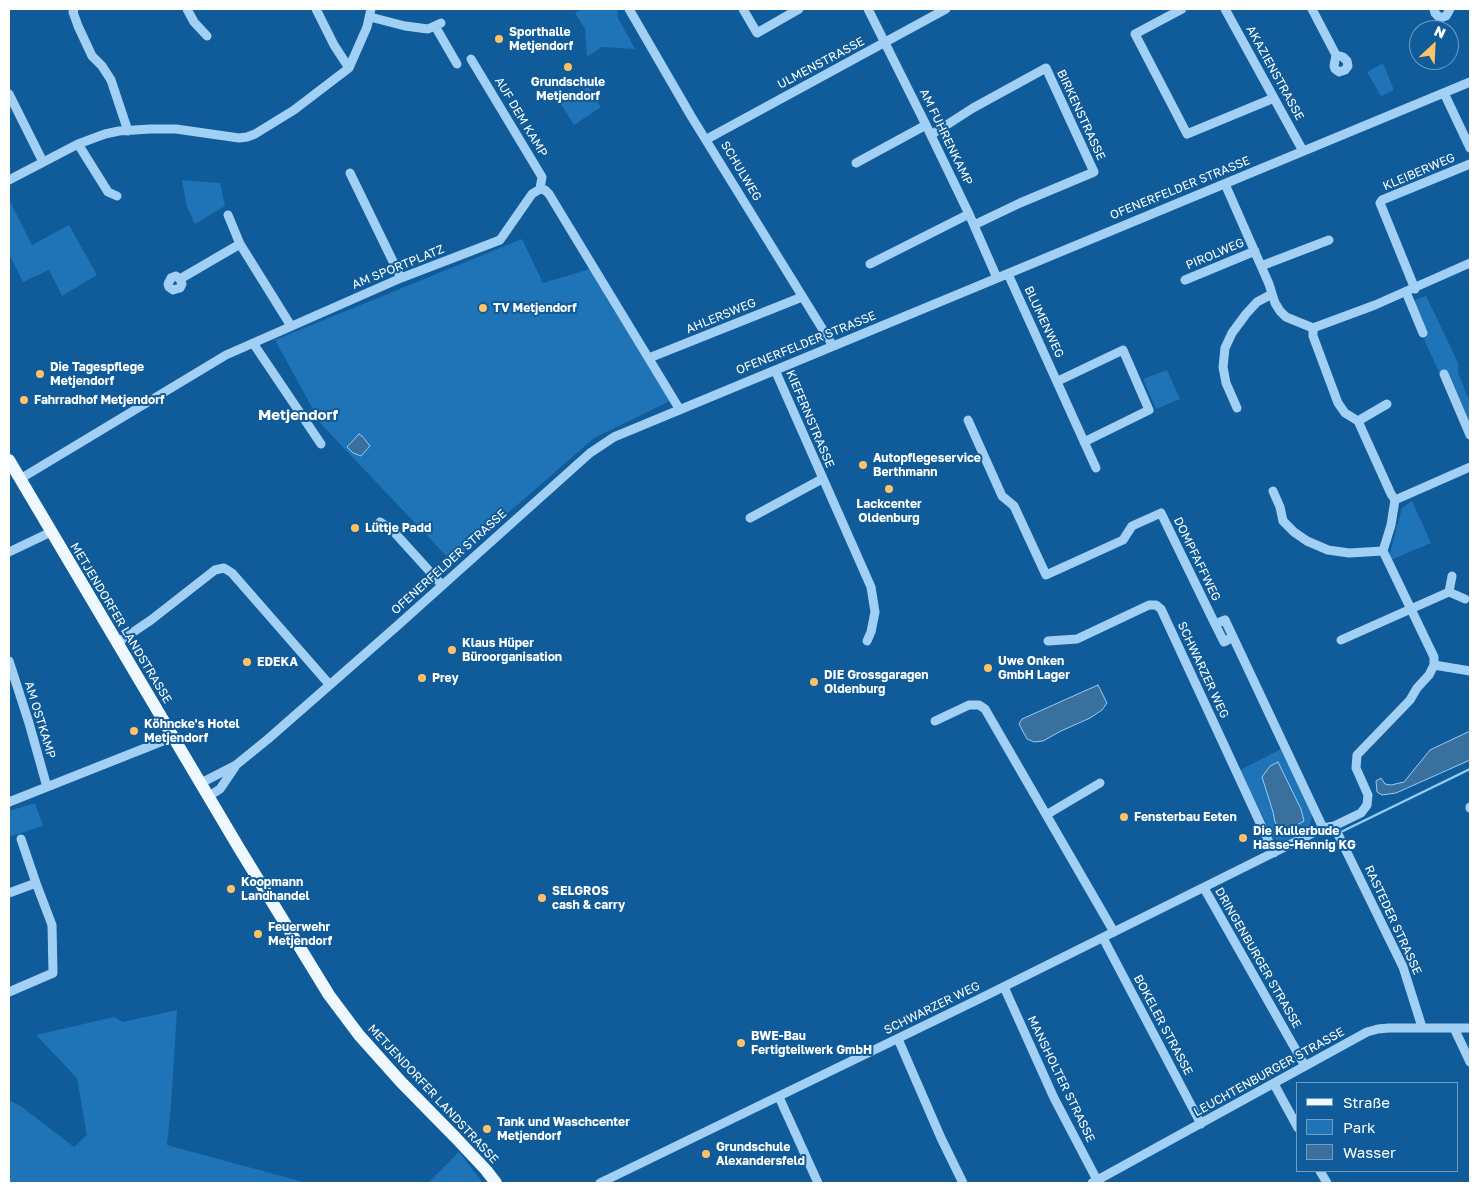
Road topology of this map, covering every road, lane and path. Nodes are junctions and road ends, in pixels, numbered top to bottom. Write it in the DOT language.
graph roads {
  1 [pos="74,9"];
  2 [pos="187,9"];
  3 [pos="316,9"];
  4 [pos="629,9"];
  5 [pos="742,9"];
  6 [pos="799,9"];
  7 [pos="868,9"];
  8 [pos="946,9"];
  9 [pos="1182,9"];
  10 [pos="1224,9"];
  11 [pos="1312,9"];
  12 [pos="1434,9"];
  13 [pos="1450,9"];
  14 [pos="370,13"];
  15 [pos="207,36"];
  16 [pos="885,43"];
  17 [pos="1336,55"];
  18 [pos="471,59"];
  19 [pos="457,64"];
  20 [pos="348,68"];
  21 [pos="1470,82"];
  22 [pos="1444,93"];
  23 [pos="9,94"];
  24 [pos="1274,98"];
  25 [pos="926,125"];
  26 [pos="128,131"];
  27 [pos="931,135"];
  28 [pos="707,139"];
  29 [pos="78,144"];
  30 [pos="1470,148"];
  31 [pos="1303,151"];
  32 [pos="43,162"];
  33 [pos="856,163"];
  34 [pos="1470,164"];
  35 [pos="350,173"];
  36 [pos="9,180"];
  37 [pos="1225,184"];
  38 [pos="540,189"];
  39 [pos="118,196"];
  40 [pos="969,214"];
  41 [pos="228,215"];
  42 [pos="974,225"];
  43 [pos="1329,240"];
  44 [pos="240,244"];
  45 [pos="1255,250"];
  46 [pos="870,264"];
  47 [pos="1470,264"];
  48 [pos="1261,266"];
  49 [pos="1008,274"];
  50 [pos="401,278"];
  51 [pos="997,278"];
  52 [pos="180,279"];
  53 [pos="1186,280"];
  54 [pos="1415,288"];
  55 [pos="1406,292"];
  56 [pos="1272,294"];
  57 [pos="802,297"];
  58 [pos="291,326"];
  59 [pos="1312,328"];
  60 [pos="1423,333"];
  61 [pos="253,343"];
  62 [pos="833,346"];
  63 [pos="650,358"];
  64 [pos="775,370"];
  65 [pos="1444,374"];
  66 [pos="1058,381"];
  67 [pos="1387,404"];
  68 [pos="1237,408"];
  69 [pos="680,410"];
  70 [pos="968,420"];
  71 [pos="1358,421"];
  72 [pos="1470,435"];
  73 [pos="1084,442"];
  74 [pos="320,444"];
  75 [pos="9,460"];
  76 [pos="1470,467"];
  77 [pos="1096,468"];
  78 [pos="20,479"];
  79 [pos="822,479"];
  80 [pos="1273,491"];
  81 [pos="1395,500"];
  82 [pos="750,518"];
  83 [pos="380,522"];
  84 [pos="51,532"];
  85 [pos="1383,550"];
  86 [pos="9,552"];
  87 [pos="1452,576"];
  88 [pos="442,585"];
  89 [pos="1449,592"];
  90 [pos="1465,600"];
  91 [pos="1410,609"];
  92 [pos="1341,640"];
  93 [pos="867,641"];
  94 [pos="1048,641"];
  95 [pos="117,643"];
  96 [pos="9,661"];
  97 [pos="1434,665"];
  98 [pos="1470,671"];
  99 [pos="329,684"];
  100 [pos="935,721"];
  101 [pos="173,737"];
  102 [pos="236,765"];
  103 [pos="201,783"];
  104 [pos="1100,783"];
  105 [pos="47,787"];
  106 [pos="209,796"];
  107 [pos="9,802"];
  108 [pos="1046,815"];
  109 [pos="1334,826"];
  110 [pos="1323,828"];
  111 [pos="21,839"];
  112 [pos="1274,853"];
  113 [pos="36,883"];
  114 [pos="1204,888"];
  115 [pos="9,893"];
  116 [pos="1114,932"];
  117 [pos="1103,938"];
  118 [pos="1004,986"];
  119 [pos="9,992"];
  120 [pos="1422,1027"];
  121 [pos="1454,1028"];
  122 [pos="1470,1028"];
  123 [pos="898,1039"];
  124 [pos="1470,1062"];
  125 [pos="1305,1066"];
  126 [pos="1274,1084"];
  127 [pos="779,1097"];
  128 [pos="1201,1124"];
  129 [pos="1296,1124"];
  130 [pos="1321,1172"];
  131 [pos="1095,1182"];
  132 [pos="496,1183"];
  133 [pos="600,1183"];
  134 [pos="818,1183"];
  135 [pos="963,1183"];
  136 [pos="1327,1183"];
  1 -- 26 [label="street"];
  2 -- 15 [label="street"];
  3 -- 20 [label="street"];
  4 -- 28 [label="street, SCHULWEG"];
  5 -- 6 [label="street"];
  7 -- 16 [label="street, AM FUHRENKAMP"];
  8 -- 16 [label="street, ULMENSTRASSE"];
  9 -- 24 [label="street"];
  10 -- 24 [label="street, AKAZIENSTRASSE"];
  11 -- 17 [label="street"];
  12 -- 13 [label="street"];
  14 -- 19 [label="street"];
  14 -- 20 [label="street"];
  16 -- 25 [label="street, AM FUHRENKAMP"];
  16 -- 28 [label="street, ULMENSTRASSE"];
  18 -- 38 [label="street, AUF DEM KAMP"];
  20 -- 26 [label="street"];
  21 -- 22 [label="street, OFENERFELDER STRASSE"];
  22 -- 30 [label="street"];
  22 -- 31 [label="street, OFENERFELDER STRASSE"];
  23 -- 32 [label="street"];
  24 -- 31 [label="street, AKAZIENSTRASSE"];
  25 -- 27 [label="street, AM FUHRENKAMP"];
  25 -- 33 [label="street"];
  26 -- 29 [label="street"];
  27 -- 40 [label="street, AM FUHRENKAMP"];
  27 -- 42 [label="street, BIRKENSTRASSE"];
  28 -- 57 [label="street, SCHULWEG"];
  29 -- 32 [label="street"];
  29 -- 39 [label="street"];
  31 -- 37 [label="street, OFENERFELDER STRASSE"];
  32 -- 36 [label="street"];
  34 -- 54 [label="street, KLEIBERWEG"];
  35 -- 50 [label="street"];
  37 -- 45 [label="street"];
  37 -- 49 [label="street, OFENERFELDER STRASSE"];
  38 -- 50 [label="street, AM SPORTPLATZ"];
  38 -- 63 [label="street"];
  40 -- 42 [label="street, AM FUHRENKAMP"];
  40 -- 46 [label="street"];
  41 -- 44 [label="street"];
  42 -- 51 [label="street, AM FUHRENKAMP"];
  43 -- 48 [label="street"];
  44 -- 52 [label="street"];
  44 -- 58 [label="street"];
  45 -- 48 [label="street"];
  45 -- 53 [label="street, PIROLWEG"];
  47 -- 54 [label="street"];
  48 -- 56 [label="street"];
  49 -- 51 [label="street, OFENERFELDER STRASSE"];
  49 -- 66 [label="street, BLUMENWEG"];
  50 -- 58 [label="street, AM SPORTPLATZ"];
  51 -- 62 [label="street, OFENERFELDER STRASSE"];
  54 -- 55 [label="street"];
  55 -- 59 [label="street"];
  55 -- 60 [label="street"];
  56 -- 59 [label="street"];
  56 -- 68 [label="street"];
  57 -- 62 [label="street, SCHULWEG"];
  57 -- 63 [label="street, AHLERSWEG"];
  58 -- 61 [label="street, AM SPORTPLATZ"];
  59 -- 71 [label="street"];
  61 -- 74 [label="street"];
  61 -- 78 [label="street, AM SPORTPLATZ"];
  62 -- 64 [label="street, OFENERFELDER STRASSE"];
  63 -- 69 [label="street"];
  64 -- 69 [label="street, OFENERFELDER STRASSE"];
  64 -- 79 [label="street, KIEFERNSTRASSE"];
  65 -- 72 [label="street"];
  66 -- 73 [label="street, BLUMENWEG"];
  66 -- 73 [label="street"];
  67 -- 71 [label="street"];
  69 -- 88 [label="street, OFENERFELDER STRASSE"];
  70 -- 110 [label="street, DOMPFAFFWEG"];
  71 -- 81 [label="street"];
  73 -- 77 [label="street, BLUMENWEG"];
  75 -- 78 [label="main road, METJENDORFER LANDSTRASSE"];
  76 -- 81 [label="street"];
  78 -- 84 [label="main road, METJENDORFER LANDSTRASSE"];
  79 -- 82 [label="street, KIEFERNSTRASSE"];
  79 -- 93 [label="street, KIEFERNSTRASSE"];
  80 -- 85 [label="street"];
  81 -- 85 [label="street"];
  83 -- 88 [label="street"];
  84 -- 86 [label="street"];
  84 -- 95 [label="main road, METJENDORFER LANDSTRASSE"];
  85 -- 91 [label="street"];
  87 -- 89 [label="street"];
  88 -- 99 [label="street, OFENERFELDER STRASSE"];
  89 -- 90 [label="street"];
  89 -- 91 [label="street"];
  91 -- 92 [label="street"];
  91 -- 97 [label="street"];
  94 -- 112 [label="street, SCHWARZER WEG"];
  95 -- 99 [label="street"];
  95 -- 101 [label="main road, METJENDORFER LANDSTRASSE"];
  96 -- 105 [label="street, AM OSTKAMP"];
  97 -- 98 [label="street"];
  97 -- 109 [label="street, SCHWARZER WEG"];
  99 -- 102 [label="street, OFENERFELDER STRASSE"];
  100 -- 108 [label="street"];
  101 -- 103 [label="main road, METJENDORFER LANDSTRASSE"];
  101 -- 105 [label="street"];
  102 -- 103 [label="street, OFENERFELDER STRASSE"];
  102 -- 106 [label="street, OFENERFELDER STRASSE"];
  103 -- 106 [label="main road, METJENDORFER LANDSTRASSE"];
  104 -- 108 [label="street"];
  105 -- 107 [label="street"];
  106 -- 132 [label="main road, METJENDORFER LANDSTRASSE"];
  108 -- 116 [label="street"];
  109 -- 110 [label="street, SCHWARZER WEG"];
  109 -- 120 [label="street, RASTEDER STRASSE"];
  110 -- 112 [label="street, SCHWARZER WEG"];
  111 -- 113 [label="street"];
  112 -- 114 [label="street, SCHWARZER WEG"];
  113 -- 115 [label="street"];
  113 -- 119 [label="street"];
  114 -- 116 [label="street, SCHWARZER WEG"];
  114 -- 125 [label="street, DRINGENBURGER STRASSE"];
  116 -- 117 [label="street, SCHWARZER WEG"];
  117 -- 118 [label="street, SCHWARZER WEG"];
  117 -- 128 [label="street, BOKELER STRASSE"];
  118 -- 123 [label="street, SCHWARZER WEG"];
  118 -- 131 [label="street, MANSHOLTER STRASSE"];
  120 -- 121 [label="street, LEUCHTENBURGER STRASSE"];
  120 -- 125 [label="street, LEUCHTENBURGER STRASSE"];
  121 -- 122 [label="street, LEUCHTENBURGER STRASSE"];
  121 -- 124 [label="street"];
  123 -- 127 [label="street, SCHWARZER WEG"];
  123 -- 135 [label="street"];
  125 -- 126 [label="street, LEUCHTENBURGER STRASSE"];
  126 -- 128 [label="street, LEUCHTENBURGER STRASSE"];
  126 -- 129 [label="street"];
  127 -- 133 [label="street, SCHWARZER WEG"];
  127 -- 134 [label="street"];
  128 -- 131 [label="street, LEUCHTENBURGER STRASSE"];
  130 -- 136 [label="street"];
}
